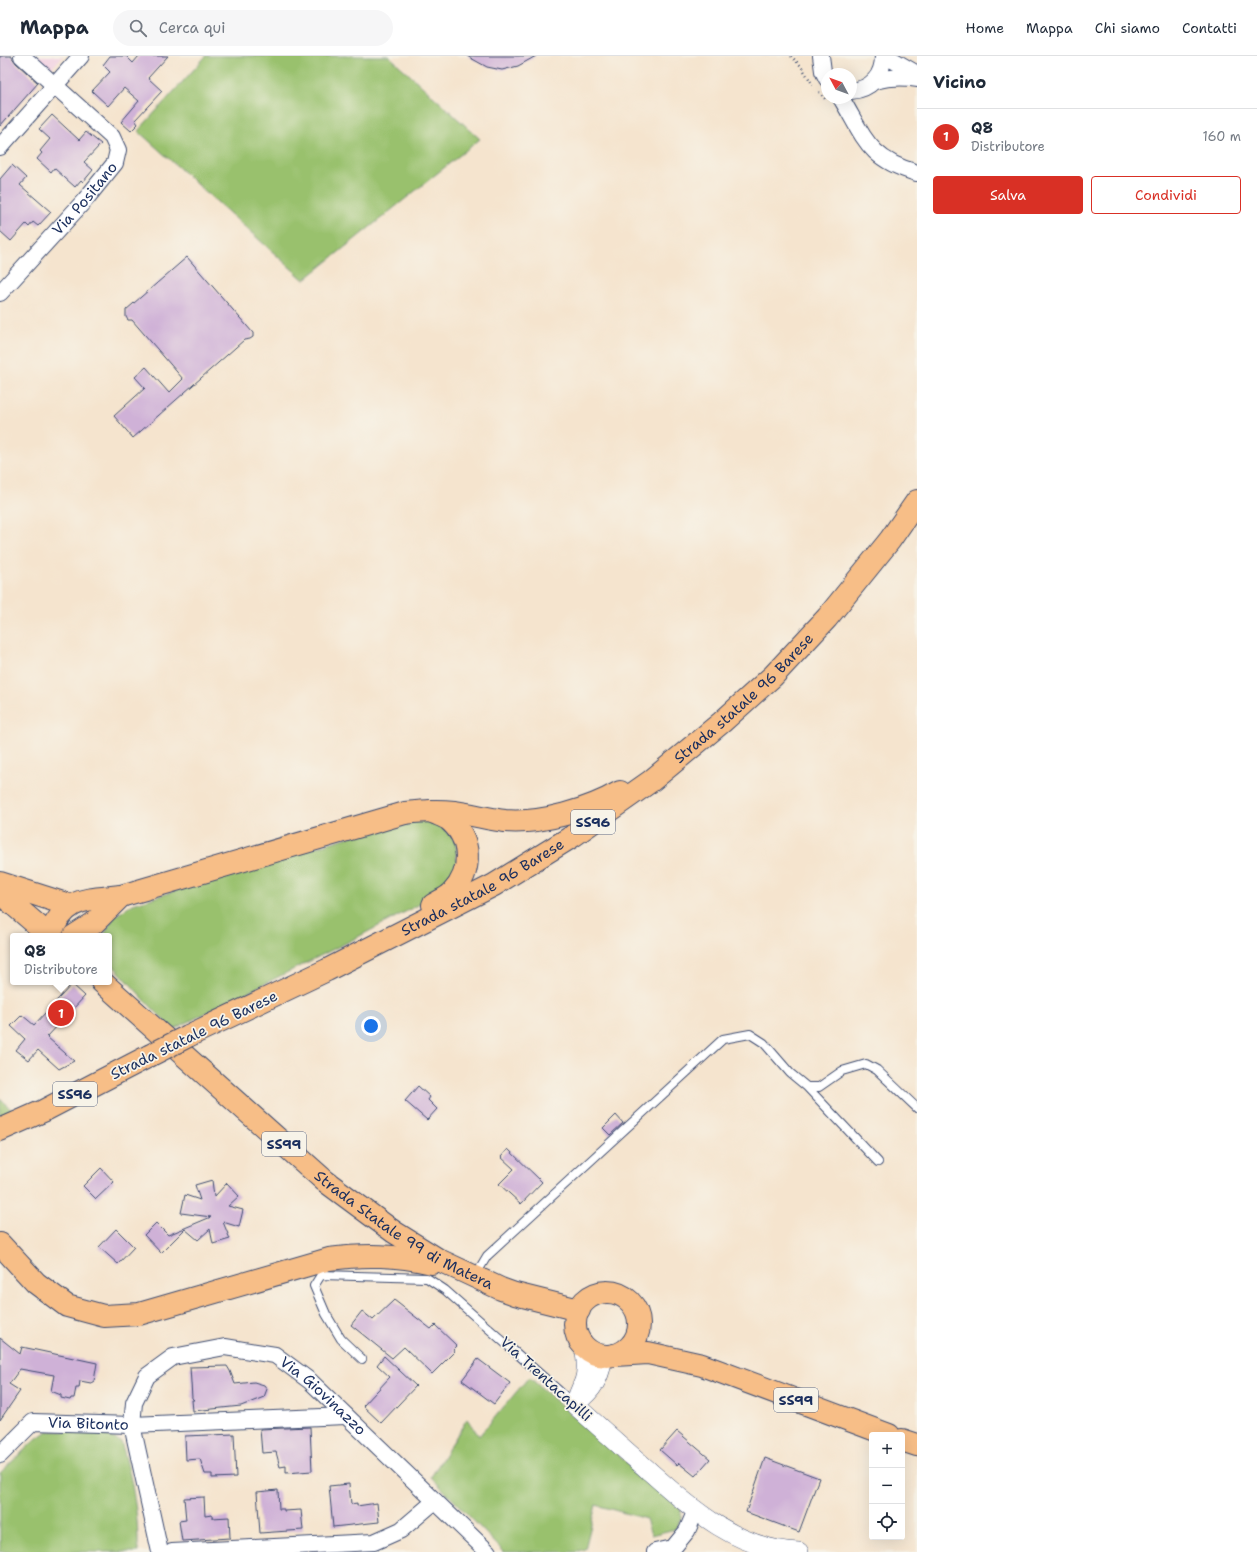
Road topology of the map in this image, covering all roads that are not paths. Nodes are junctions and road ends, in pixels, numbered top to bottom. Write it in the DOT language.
graph roads {
  1 [pos="22,56"];
  2 [pos="81,56"];
  3 [pos="885,56"];
  4 [pos="818,58"];
  5 [pos="822,68"];
  6 [pos="917,74"];
  7 [pos="917,79"];
  8 [pos="874,82"];
  9 [pos="55,85"];
  10 [pos="857,89"];
  11 [pos="857,102"];
  12 [pos="844,104"];
  13 [pos="862,134"];
  14 [pos="1,144"];
  15 [pos="917,173"];
  16 [pos="0,293"];
  17 [pos="917,501"];
  18 [pos="722,722"];
  19 [pos="428,810"];
  20 [pos="0,883"];
  21 [pos="0,893"];
  22 [pos="121,896"];
  23 [pos="69,905"];
  24 [pos="94,930"];
  25 [pos="46,933"];
  26 [pos="50,933"];
  27 [pos="84,933"];
  28 [pos="327,970"];
  29 [pos="112,982"];
  30 [pos="105,985"];
  31 [pos="126,1003"];
  32 [pos="807,1087"];
  33 [pos="917,1108"];
  34 [pos="0,1130"];
  35 [pos="878,1162"];
  36 [pos="0,1244"];
  37 [pos="455,1268"];
  38 [pos="474,1277"];
  39 [pos="580,1328"];
  40 [pos="639,1331"];
  41 [pos="609,1355"];
  42 [pos="362,1359"];
  43 [pos="702,1366"];
  44 [pos="575,1405"];
  45 [pos="346,1416"];
  46 [pos="132,1425"];
  47 [pos="881,1432"];
  48 [pos="905,1441"];
  49 [pos="917,1446"];
  50 [pos="0,1455"];
  51 [pos="435,1501"];
  52 [pos="696,1510"];
  53 [pos="160,1552"];
  54 [pos="172,1552"];
  55 [pos="488,1552"];
  56 [pos="656,1552"];
  57 [pos="799,1552"];
  1 -- 9 [label="street, Via Positano"];
  2 -- 9 [label="street"];
  3 -- 6 [label="street"];
  3 -- 8 [label="street"];
  4 -- 5 [label="street"];
  7 -- 8 [label="street"];
  8 -- 10 [label="street"];
  9 -- 14 [label="street"];
  9 -- 16 [label="street, Via Positano"];
  11 -- 13 [label="street"];
  12 -- 13 [label="street"];
  13 -- 15 [label="street"];
  17 -- 18 [label="main road, Strada statale 96 Barese / SS96"];
  18 -- 19 [label="main road"];
  18 -- 28 [label="main road, Strada statale 96 Barese / SS96"];
  19 -- 22 [label="main road"];
  19 -- 28 [label="main road"];
  20 -- 23 [label="main road"];
  21 -- 25 [label="main road"];
  22 -- 23 [label="main road"];
  22 -- 24 [label="main road"];
  23 -- 26 [label="main road"];
  24 -- 27 [label="main road"];
  28 -- 34 [label="main road, Strada statale 96 Barese / SS96, bridge"];
  29 -- 31 [label="main road"];
  30 -- 31 [label="main road, Strada Statale 99 di Matera / SS99"];
  31 -- 37 [label="main road, Strada Statale 99 di Matera / SS99"];
  32 -- 33 [label="lane"];
  32 -- 35 [label="lane"];
  32 -- 38 [label="lane"];
  36 -- 37 [label="main road"];
  37 -- 38 [label="main road, Strada Statale 99 di Matera / SS99"];
  38 -- 39 [label="main road, Strada Statale 99 di Matera / SS99"];
  39 -- 40 [label="main road"];
  39 -- 41 [label="main road"];
  39 -- 44 [label="street"];
  40 -- 41 [label="main road"];
  40 -- 43 [label="main road, SS99"];
  41 -- 43 [label="main road, SS99"];
  41 -- 44 [label="street"];
  42 -- 44 [label="lane, Via Trentacapilli"];
  43 -- 47 [label="main road, SS99"];
  44 -- 52 [label="street, Via Trentacapilli"];
  45 -- 46 [label="street"];
  45 -- 46 [label="street, Via Giovinazzo"];
  45 -- 51 [label="street, Via Giovinazzo"];
  46 -- 50 [label="street, Via Bitonto"];
  46 -- 53 [label="street, Via Bitonto"];
  48 -- 49 [label="main road"];
  51 -- 54 [label="street"];
  51 -- 55 [label="street, Via Giovinazzo"];
  52 -- 56 [label="street"];
  52 -- 57 [label="street, Via Trentacapilli"];
}
